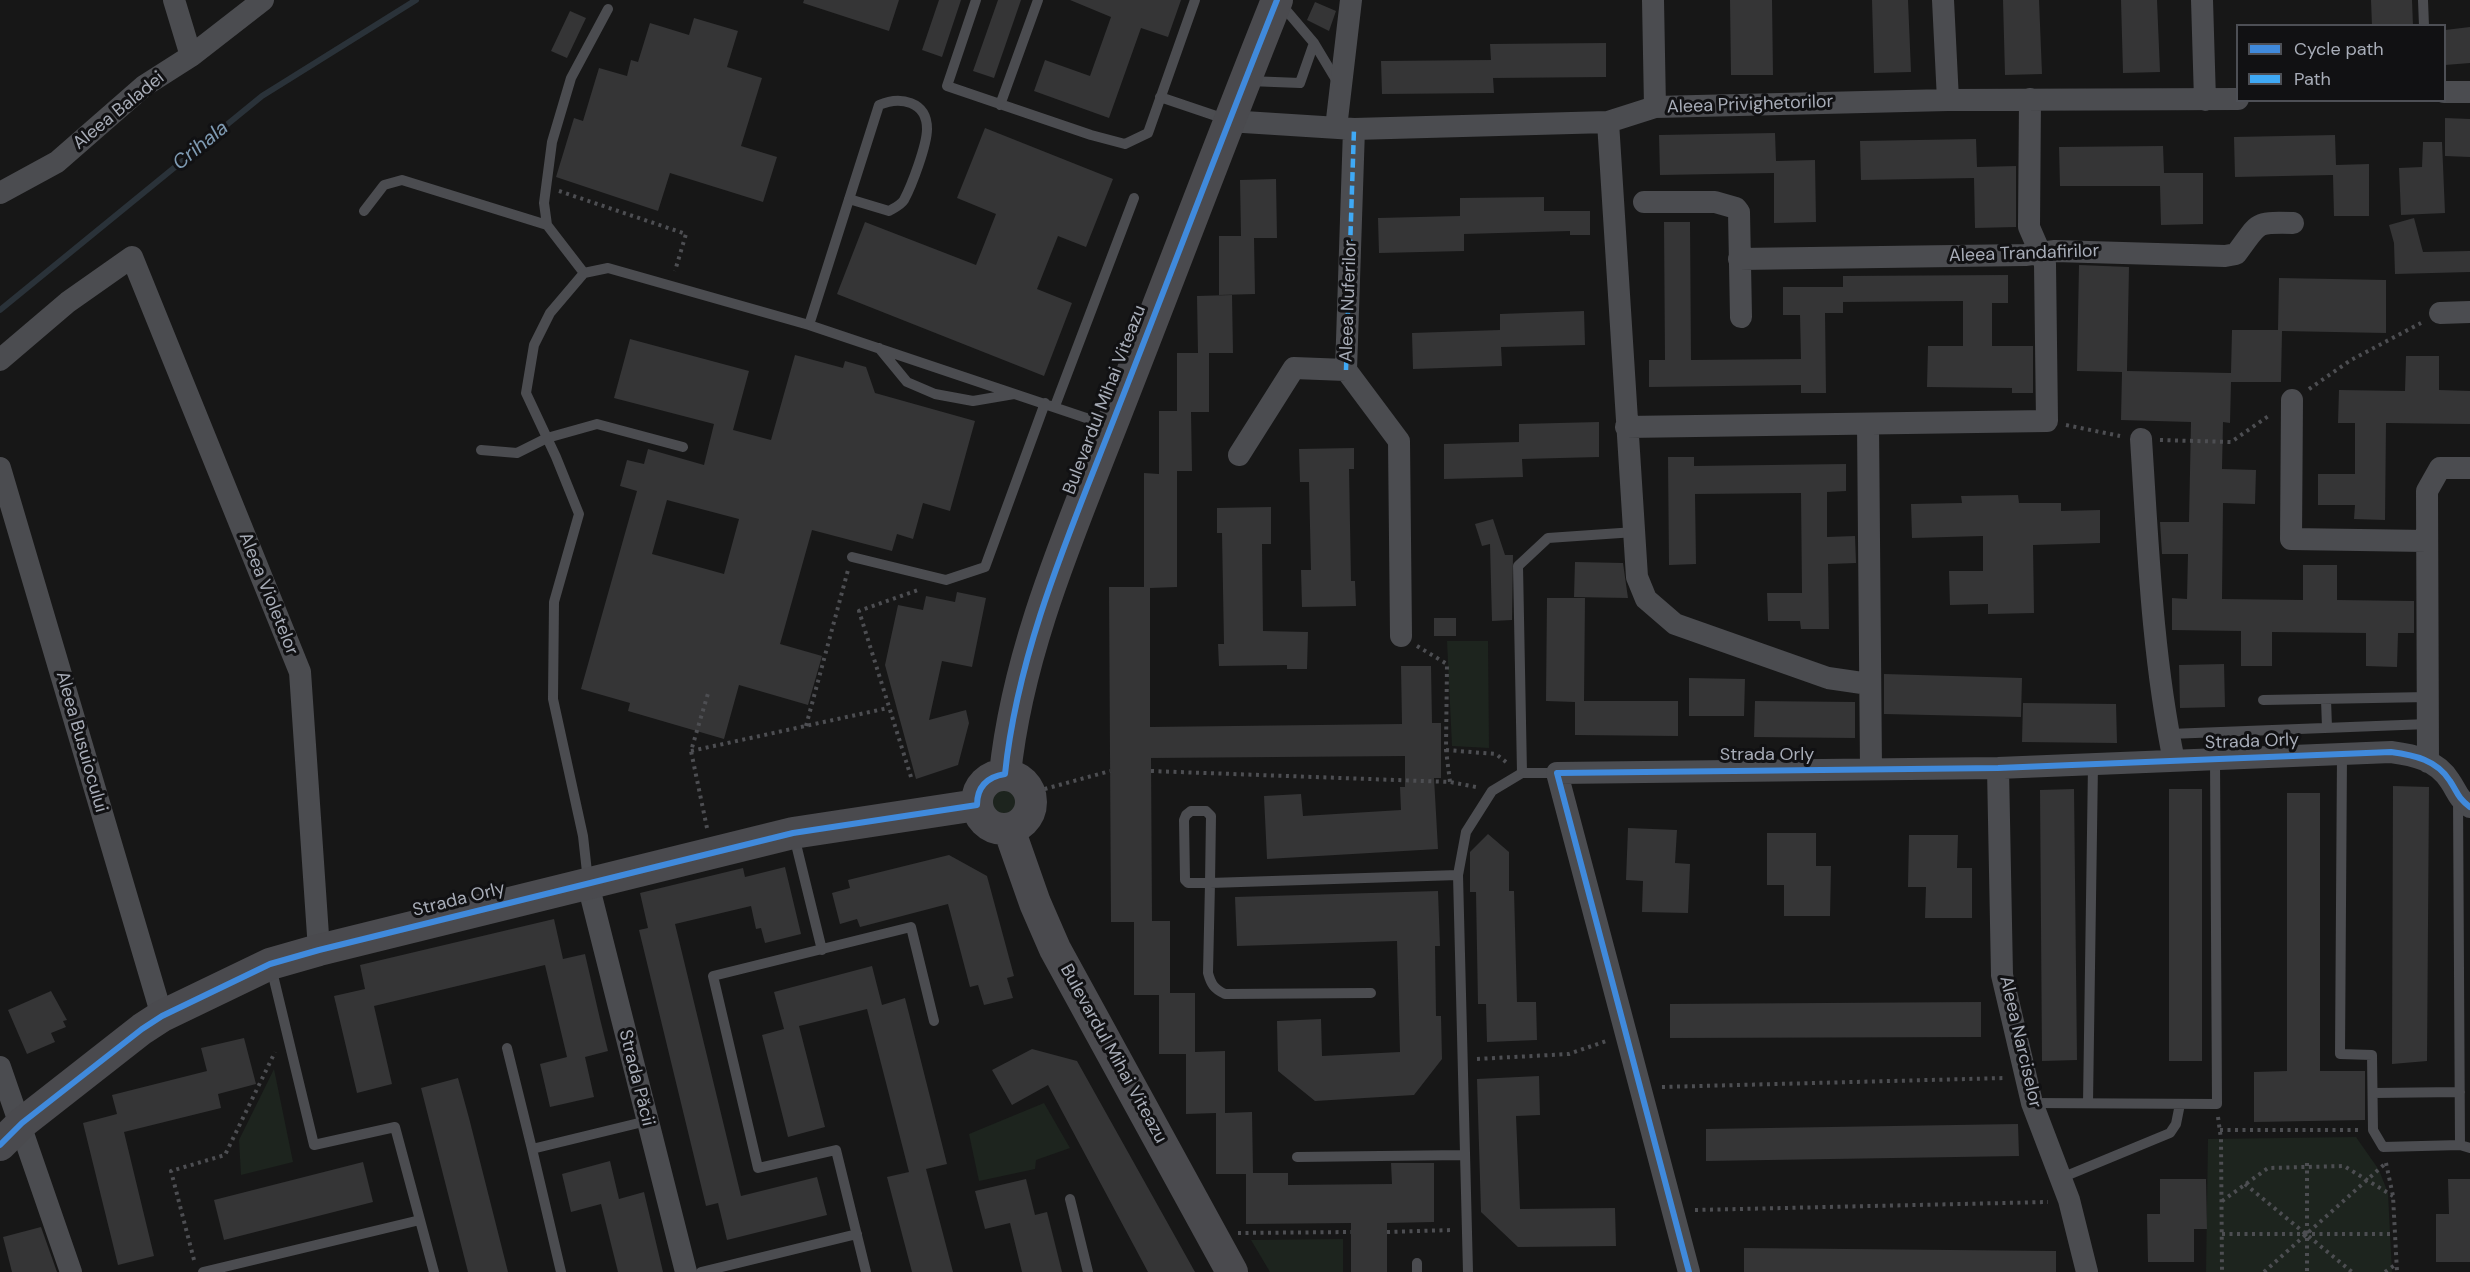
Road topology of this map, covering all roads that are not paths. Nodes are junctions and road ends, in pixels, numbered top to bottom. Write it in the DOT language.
graph roads {
  1 [pos="174,0"];
  2 [pos="263,0"];
  3 [pos="976,0"];
  4 [pos="1038,0"];
  5 [pos="1195,0"];
  6 [pos="1277,0"];
  7 [pos="1351,0"];
  8 [pos="1653,0"];
  9 [pos="1943,0"];
  10 [pos="2202,0"];
  11 [pos="2423,0"];
  12 [pos="608,9"];
  13 [pos="2424,24"];
  14 [pos="1314,43"];
  15 [pos="191,56"];
  16 [pos="1245,80"];
  17 [pos="1341,88"];
  18 [pos="2446,92"];
  19 [pos="2470,92"];
  20 [pos="1160,97"];
  21 [pos="2030,99"];
  22 [pos="2236,99"];
  23 [pos="1948,100"];
  24 [pos="2205,100"];
  25 [pos="1000,105"];
  26 [pos="1655,107"];
  27 [pos="1228,120"];
  28 [pos="1608,122"];
  29 [pos="1345,129"];
  30 [pos="0,193"];
  31 [pos="1134,198"];
  32 [pos="849,199"];
  33 [pos="1644,202"];
  34 [pos="364,211"];
  35 [pos="2293,223"];
  36 [pos="547,225"];
  37 [pos="2038,254"];
  38 [pos="1740,259"];
  39 [pos="584,273"];
  40 [pos="2470,312"];
  41 [pos="2440,313"];
  42 [pos="1741,317"];
  43 [pos="809,325"];
  44 [pos="878,348"];
  45 [pos="0,360"];
  46 [pos="1346,370"];
  47 [pos="1015,394"];
  48 [pos="2292,400"];
  49 [pos="1050,405"];
  50 [pos="1868,424"];
  51 [pos="1111,427"];
  52 [pos="1626,428"];
  53 [pos="547,438"];
  54 [pos="2141,439"];
  55 [pos="683,447"];
  56 [pos="481,450"];
  57 [pos="1239,455"];
  58 [pos="0,468"];
  59 [pos="2470,468"];
  60 [pos="1635,532"];
  61 [pos="2427,541"];
  62 [pos="852,557"];
  63 [pos="1401,636"];
  64 [pos="1869,684"];
  65 [pos="2428,697"];
  66 [pos="2326,699"];
  67 [pos="2263,700"];
  68 [pos="2428,724"];
  69 [pos="2327,728"];
  70 [pos="2168,734"];
  71 [pos="2342,754"];
  72 [pos="2215,759"];
  73 [pos="2174,761"];
  74 [pos="2428,762"];
  75 [pos="2093,764"];
  76 [pos="1998,768"];
  77 [pos="1871,769"];
  78 [pos="1557,772"];
  79 [pos="1522,773"];
  80 [pos="1005,774"];
  81 [pos="2464,802"];
  82 [pos="977,805"];
  83 [pos="1009,829"];
  84 [pos="793,832"];
  85 [pos="1458,875"];
  86 [pos="1210,883"];
  87 [pos="588,884"];
  88 [pos="319,950"];
  89 [pos="822,950"];
  90 [pos="270,964"];
  91 [pos="1371,993"];
  92 [pos="162,1016"];
  93 [pos="934,1021"];
  94 [pos="507,1048"];
  95 [pos="0,1067"];
  96 [pos="2460,1092"];
  97 [pos="2373,1093"];
  98 [pos="2032,1103"];
  99 [pos="2088,1103"];
  100 [pos="2180,1104"];
  101 [pos="647,1121"];
  102 [pos="22,1123"];
  103 [pos="0,1145"];
  104 [pos="2465,1147"];
  105 [pos="532,1149"];
  106 [pos="1464,1155"];
  107 [pos="1296,1157"];
  108 [pos="2061,1178"];
  109 [pos="1070,1199"];
  110 [pos="420,1220"];
  111 [pos="857,1234"];
  112 [pos="71,1272"];
  113 [pos="203,1272"];
  114 [pos="434,1272"];
  115 [pos="561,1272"];
  116 [pos="686,1272"];
  117 [pos="700,1272"];
  118 [pos="866,1272"];
  119 [pos="1088,1272"];
  120 [pos="1232,1272"];
  121 [pos="1468,1272"];
  122 [pos="1689,1272"];
  123 [pos="2088,1272"];
  1 -- 15 [label="street"];
  2 -- 15 [label="street, Aleea Baladei"];
  3 -- 25 [label="lane"];
  4 -- 25 [label="lane"];
  5 -- 20 [label="lane"];
  6 -- 14 [label="lane"];
  6 -- 16 [label="main road, Bulevardul Mihai Viteazu"];
  7 -- 17 [label="street, Aleea Nuferilor"];
  8 -- 26 [label="street"];
  9 -- 23 [label="street"];
  10 -- 24 [label="street"];
  11 -- 13 [label="lane"];
  12 -- 36 [label="lane"];
  14 -- 16 [label="lane"];
  14 -- 17 [label="lane"];
  15 -- 30 [label="street, Aleea Baladei"];
  16 -- 27 [label="main road, Bulevardul Mihai Viteazu"];
  17 -- 29 [label="street, Aleea Nuferilor"];
  18 -- 19 [label="street"];
  20 -- 25 [label="lane"];
  20 -- 27 [label="lane"];
  21 -- 23 [label="street, Aleea Privighetorilor"];
  21 -- 24 [label="street, Aleea Privighetorilor"];
  21 -- 37 [label="street"];
  22 -- 24 [label="street, Aleea Privighetorilor"];
  23 -- 26 [label="street, Aleea Privighetorilor"];
  26 -- 28 [label="street, Aleea Privighetorilor"];
  27 -- 29 [label="street, Aleea Privighetorilor"];
  27 -- 51 [label="main road, Bulevardul Mihai Viteazu"];
  28 -- 29 [label="street, Aleea Privighetorilor"];
  28 -- 52 [label="street"];
  29 -- 46 [label="street, Aleea Nuferilor"];
  31 -- 49 [label="lane"];
  32 -- 32 [label="lane"];
  32 -- 43 [label="lane"];
  33 -- 38 [label="street"];
  34 -- 36 [label="lane"];
  35 -- 37 [label="street, Aleea Trandafirilor"];
  36 -- 39 [label="lane"];
  37 -- 38 [label="street, Aleea Trandafirilor"];
  37 -- 50 [label="street"];
  38 -- 42 [label="street"];
  39 -- 43 [label="lane"];
  39 -- 53 [label="lane"];
  40 -- 41 [label="street"];
  43 -- 44 [label="lane"];
  44 -- 47 [label="lane"];
  44 -- 47 [label="lane"];
  45 -- 88 [label="street, Aleea Violetelor"];
  46 -- 57 [label="street"];
  46 -- 63 [label="street, Aleea Nuferilor"];
  47 -- 49 [label="lane"];
  48 -- 61 [label="street"];
  49 -- 51 [label="lane"];
  49 -- 62 [label="lane"];
  50 -- 52 [label="street"];
  50 -- 64 [label="street"];
  51 -- 80 [label="main road, Bulevardul Mihai Viteazu"];
  52 -- 60 [label="street"];
  53 -- 55 [label="lane"];
  53 -- 56 [label="lane"];
  53 -- 87 [label="lane"];
  54 -- 70 [label="street"];
  58 -- 92 [label="street, Aleea Busuiocului"];
  59 -- 61 [label="street"];
  60 -- 64 [label="street"];
  60 -- 79 [label="lane"];
  61 -- 65 [label="street"];
  64 -- 77 [label="street"];
  65 -- 66 [label="lane"];
  65 -- 68 [label="street"];
  66 -- 67 [label="lane"];
  66 -- 69 [label="lane"];
  68 -- 69 [label="lane"];
  68 -- 74 [label="street"];
  69 -- 70 [label="lane"];
  70 -- 73 [label="street"];
  71 -- 72 [label="street, Strada Orly"];
  71 -- 74 [label="street, Strada Orly"];
  71 -- 97 [label="lane"];
  72 -- 73 [label="street, Strada Orly"];
  72 -- 100 [label="lane"];
  73 -- 75 [label="street, Strada Orly"];
  74 -- 81 [label="street, Strada Orly"];
  75 -- 76 [label="street, Strada Orly"];
  75 -- 99 [label="lane"];
  76 -- 77 [label="street, Strada Orly"];
  76 -- 98 [label="street, Aleea Narciselor"];
  77 -- 78 [label="street, Strada Orly"];
  78 -- 79 [label="lane"];
  78 -- 122 [label="street"];
  79 -- 85 [label="lane"];
  80 -- 82 [label="main road"];
  80 -- 83 [label="main road"];
  81 -- 96 [label="lane"];
  82 -- 83 [label="main road"];
  82 -- 84 [label="main road, Strada Orly"];
  83 -- 120 [label="main road, Bulevardul Mihai Viteazu"];
  84 -- 87 [label="main road, Strada Orly"];
  84 -- 89 [label="lane"];
  85 -- 86 [label="lane"];
  85 -- 106 [label="lane"];
  86 -- 86 [label="lane"];
  86 -- 91 [label="lane"];
  87 -- 88 [label="main road, Strada Orly"];
  87 -- 101 [label="street, Strada Păcii"];
  88 -- 90 [label="main road, Strada Orly"];
  89 -- 93 [label="lane"];
  89 -- 111 [label="lane"];
  90 -- 92 [label="main road, Strada Orly"];
  90 -- 110 [label="lane"];
  92 -- 102 [label="main road, Strada Orly"];
  94 -- 105 [label="lane"];
  95 -- 102 [label="street"];
  96 -- 97 [label="lane"];
  96 -- 104 [label="lane"];
  97 -- 104 [label="lane"];
  98 -- 99 [label="lane"];
  98 -- 108 [label="street, Aleea Narciselor"];
  99 -- 100 [label="lane"];
  100 -- 108 [label="lane"];
  101 -- 105 [label="lane"];
  101 -- 116 [label="street, Strada Păcii"];
  102 -- 103 [label="main road, Strada Orly"];
  102 -- 112 [label="street"];
  105 -- 115 [label="lane"];
  106 -- 107 [label="lane"];
  106 -- 121 [label="lane"];
  108 -- 123 [label="street, Aleea Narciselor"];
  109 -- 119 [label="lane"];
  110 -- 113 [label="lane"];
  110 -- 114 [label="lane"];
  111 -- 117 [label="lane"];
  111 -- 118 [label="lane"];
}
